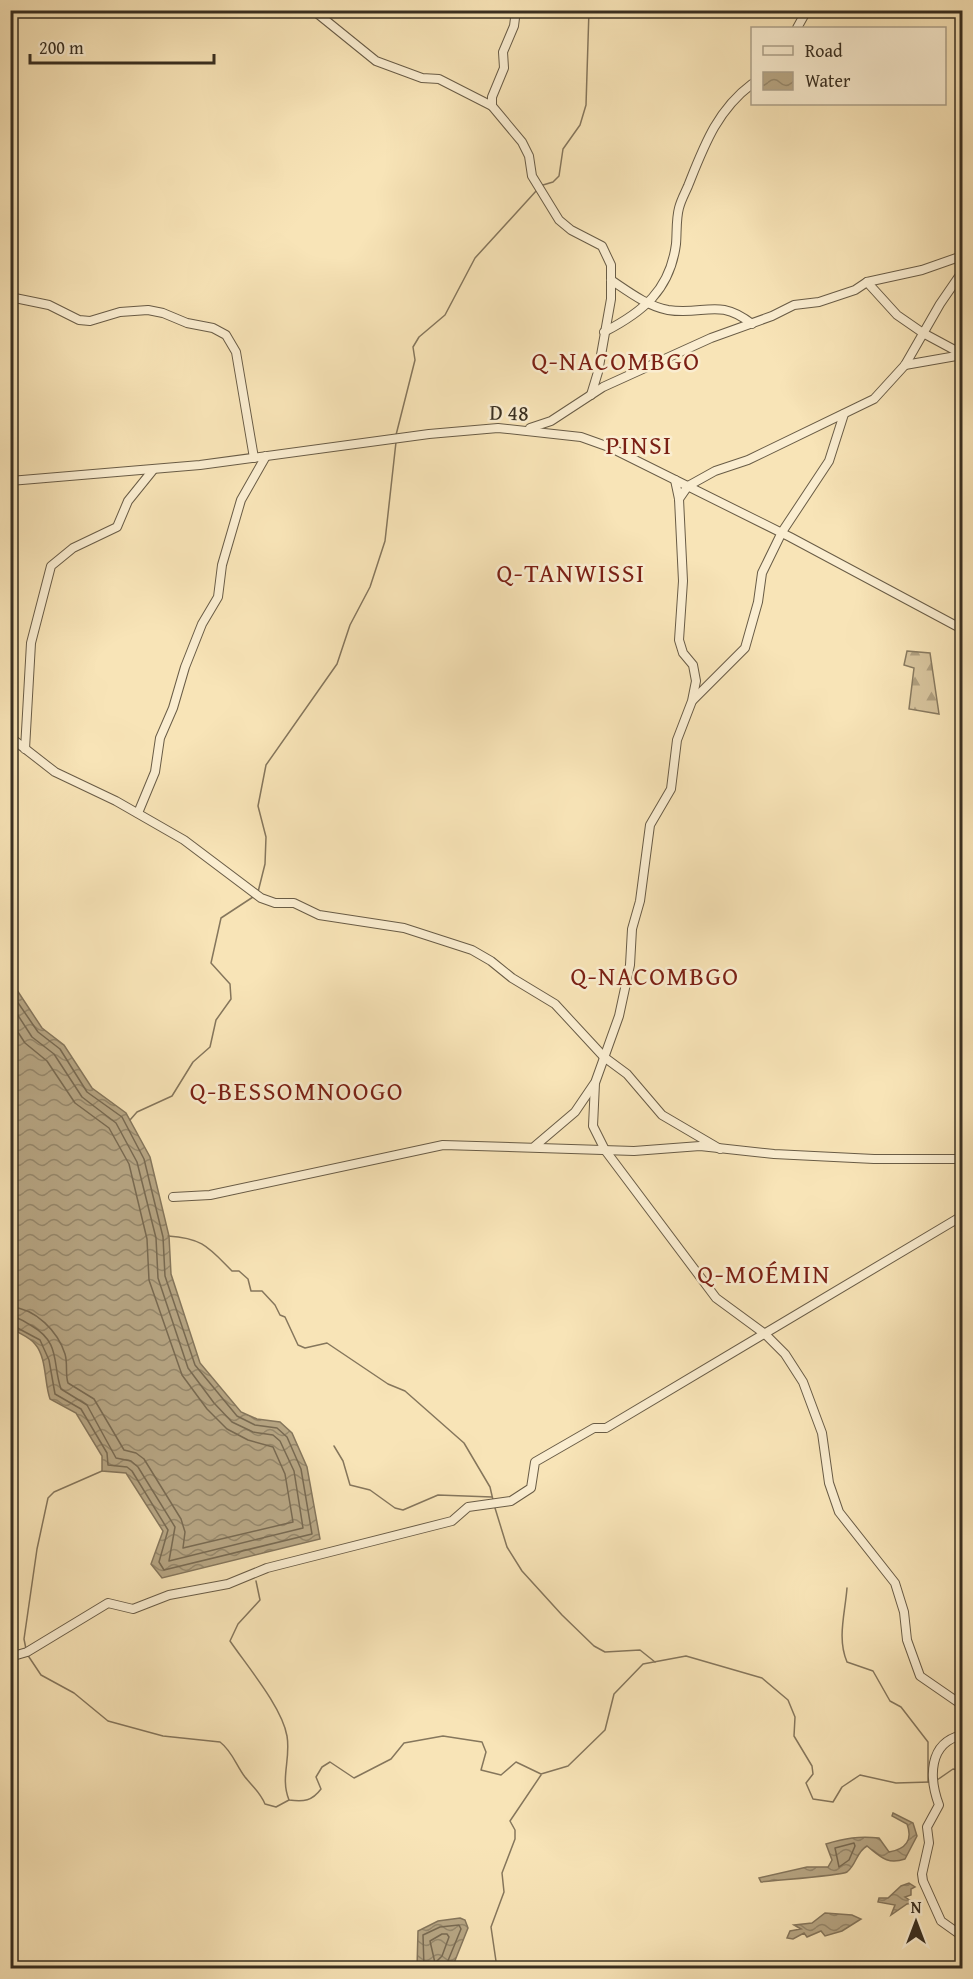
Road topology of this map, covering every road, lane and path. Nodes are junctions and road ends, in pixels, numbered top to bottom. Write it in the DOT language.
graph roads {
  1 [pos="16,10"];
  2 [pos="313,10"];
  3 [pos="516,10"];
  4 [pos="807,10"];
  5 [pos="10,24"];
  6 [pos="798,27"];
  7 [pos="751,85"];
  8 [pos="492,106"];
  9 [pos="963,256"];
  10 [pos="963,272"];
  11 [pos="611,280"];
  12 [pos="867,282"];
  13 [pos="10,297"];
  14 [pos="648,304"];
  15 [pos="752,324"];
  16 [pos="604,332"];
  17 [pos="923,333"];
  18 [pos="963,354"];
  19 [pos="905,365"];
  20 [pos="591,395"];
  21 [pos="844,414"];
  22 [pos="526,429"];
  23 [pos="266,456"];
  24 [pos="254,458"];
  25 [pos="153,470"];
  26 [pos="675,480"];
  27 [pos="10,481"];
  28 [pos="688,486"];
  29 [pos="679,499"];
  30 [pos="782,532"];
  31 [pos="963,630"];
  32 [pos="692,701"];
  33 [pos="10,737"];
  34 [pos="26,749"];
  35 [pos="138,813"];
  36 [pos="604,1057"];
  37 [pos="595,1083"];
  38 [pos="535,1146"];
  39 [pos="720,1149"];
  40 [pos="605,1150"];
  41 [pos="963,1159"];
  42 [pos="173,1197"];
  43 [pos="963,1216"];
  44 [pos="765,1334"];
  45 [pos="10,1657"];
  46 [pos="963,1705"];
  47 [pos="963,1735"];
  48 [pos="963,1936"];
  1 -- 5 [label="street"];
  2 -- 8 [label="street"];
  3 -- 8 [label="street"];
  4 -- 6 [label="street"];
  7 -- 14 [label="street"];
  8 -- 11 [label="street"];
  9 -- 12 [label="street"];
  10 -- 17 [label="street"];
  11 -- 14 [label="street"];
  11 -- 16 [label="street"];
  12 -- 15 [label="street"];
  12 -- 17 [label="street"];
  13 -- 24 [label="street"];
  14 -- 15 [label="street"];
  14 -- 16 [label="street"];
  15 -- 20 [label="street"];
  16 -- 20 [label="street"];
  17 -- 18 [label="street"];
  17 -- 19 [label="street"];
  18 -- 19 [label="street"];
  19 -- 21 [label="street"];
  20 -- 22 [label="street"];
  21 -- 28 [label="street"];
  21 -- 30 [label="street"];
  22 -- 23 [label="street, D 48"];
  22 -- 26 [label="street, D 48"];
  23 -- 24 [label="street, D 48"];
  23 -- 35 [label="street"];
  24 -- 25 [label="street, D 48"];
  25 -- 27 [label="street, D 48"];
  25 -- 34 [label="street"];
  26 -- 28 [label="street, D 48"];
  26 -- 29 [label="street"];
  28 -- 29 [label="street"];
  28 -- 30 [label="street, D 48"];
  29 -- 32 [label="street"];
  30 -- 31 [label="street, D 48"];
  30 -- 32 [label="street"];
  32 -- 36 [label="street"];
  33 -- 34 [label="street"];
  34 -- 35 [label="street"];
  35 -- 36 [label="street"];
  36 -- 37 [label="street"];
  36 -- 39 [label="street"];
  37 -- 38 [label="street"];
  37 -- 40 [label="street"];
  38 -- 40 [label="street"];
  38 -- 42 [label="street"];
  39 -- 40 [label="street"];
  39 -- 41 [label="street"];
  40 -- 44 [label="street"];
  43 -- 44 [label="street"];
  44 -- 45 [label="street"];
  44 -- 46 [label="street"];
  47 -- 48 [label="street"];
}
